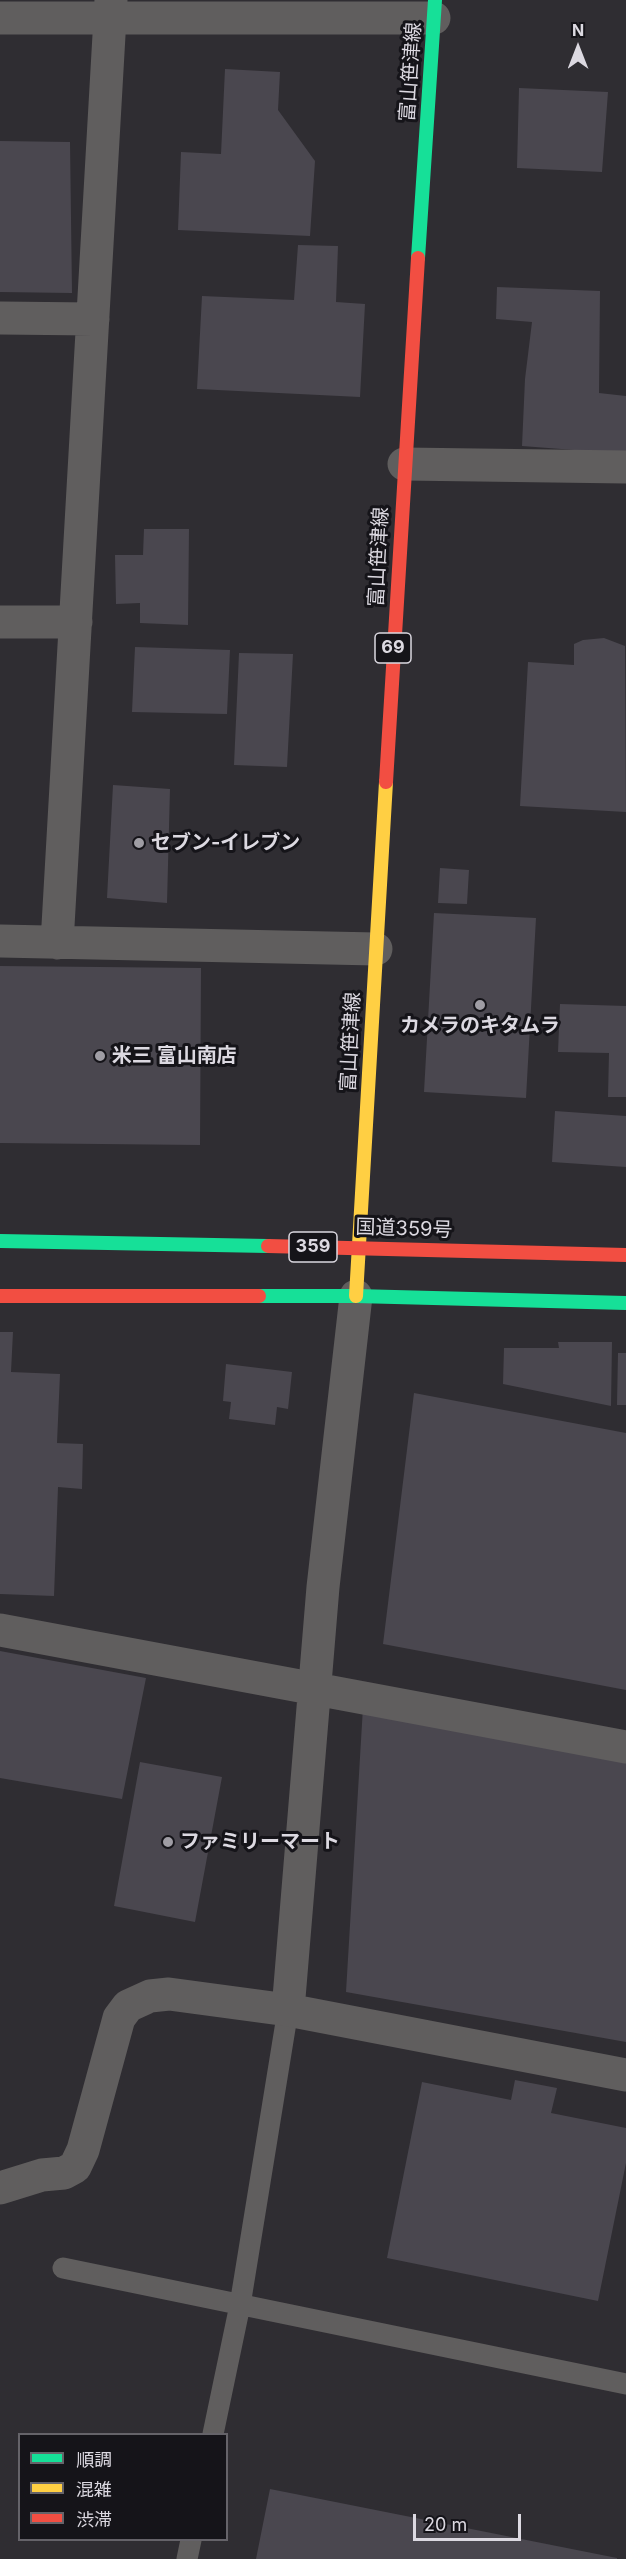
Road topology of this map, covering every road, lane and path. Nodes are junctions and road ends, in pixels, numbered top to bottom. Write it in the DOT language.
graph roads {
  1 [pos="110,9"];
  2 [pos="435,9"];
  3 [pos="0,18"];
  4 [pos="0,318"];
  5 [pos="93,319"];
  6 [pos="404,464"];
  7 [pos="626,467"];
  8 [pos="0,622"];
  9 [pos="76,622"];
  10 [pos="0,941"];
  11 [pos="57,943"];
  12 [pos="376,949"];
  13 [pos="0,1241"];
  14 [pos="360,1248"];
  15 [pos="626,1255"];
  16 [pos="0,1296"];
  17 [pos="356,1296"];
  18 [pos="626,1303"];
  19 [pos="0,1630"];
  20 [pos="316,1688"];
  21 [pos="626,1747"];
  22 [pos="288,2010"];
  23 [pos="626,2075"];
  24 [pos="0,2188"];
  25 [pos="63,2268"];
  26 [pos="240,2305"];
  27 [pos="626,2384"];
  28 [pos="213,2433"];
  29 [pos="191,2541"];
  30 [pos="187,2559"];
  1 -- 2 [label="street"];
  1 -- 3 [label="street"];
  1 -- 5 [label="street"];
  2 -- 6 [label="main road, 富山笹津線 / 69"];
  4 -- 5 [label="street"];
  5 -- 9 [label="street"];
  6 -- 7 [label="street"];
  6 -- 12 [label="main road, 富山笹津線 / 69"];
  8 -- 9 [label="street"];
  9 -- 11 [label="street"];
  10 -- 11 [label="street"];
  11 -- 12 [label="street"];
  12 -- 14 [label="main road, 富山笹津線 / 69"];
  13 -- 14 [label="main road, 国道359号 / 359"];
  14 -- 15 [label="main road, 国道359号 / 359"];
  14 -- 17 [label="main road, 富山笹津線 / 69"];
  16 -- 17 [label="main road"];
  17 -- 18 [label="main road"];
  17 -- 20 [label="street"];
  19 -- 20 [label="street"];
  20 -- 21 [label="street"];
  20 -- 22 [label="street"];
  22 -- 23 [label="street"];
  22 -- 24 [label="street"];
  22 -- 26 [label="lane"];
  25 -- 26 [label="lane"];
  26 -- 27 [label="lane"];
  26 -- 28 [label="lane"];
  29 -- 30 [label="lane"];
}
